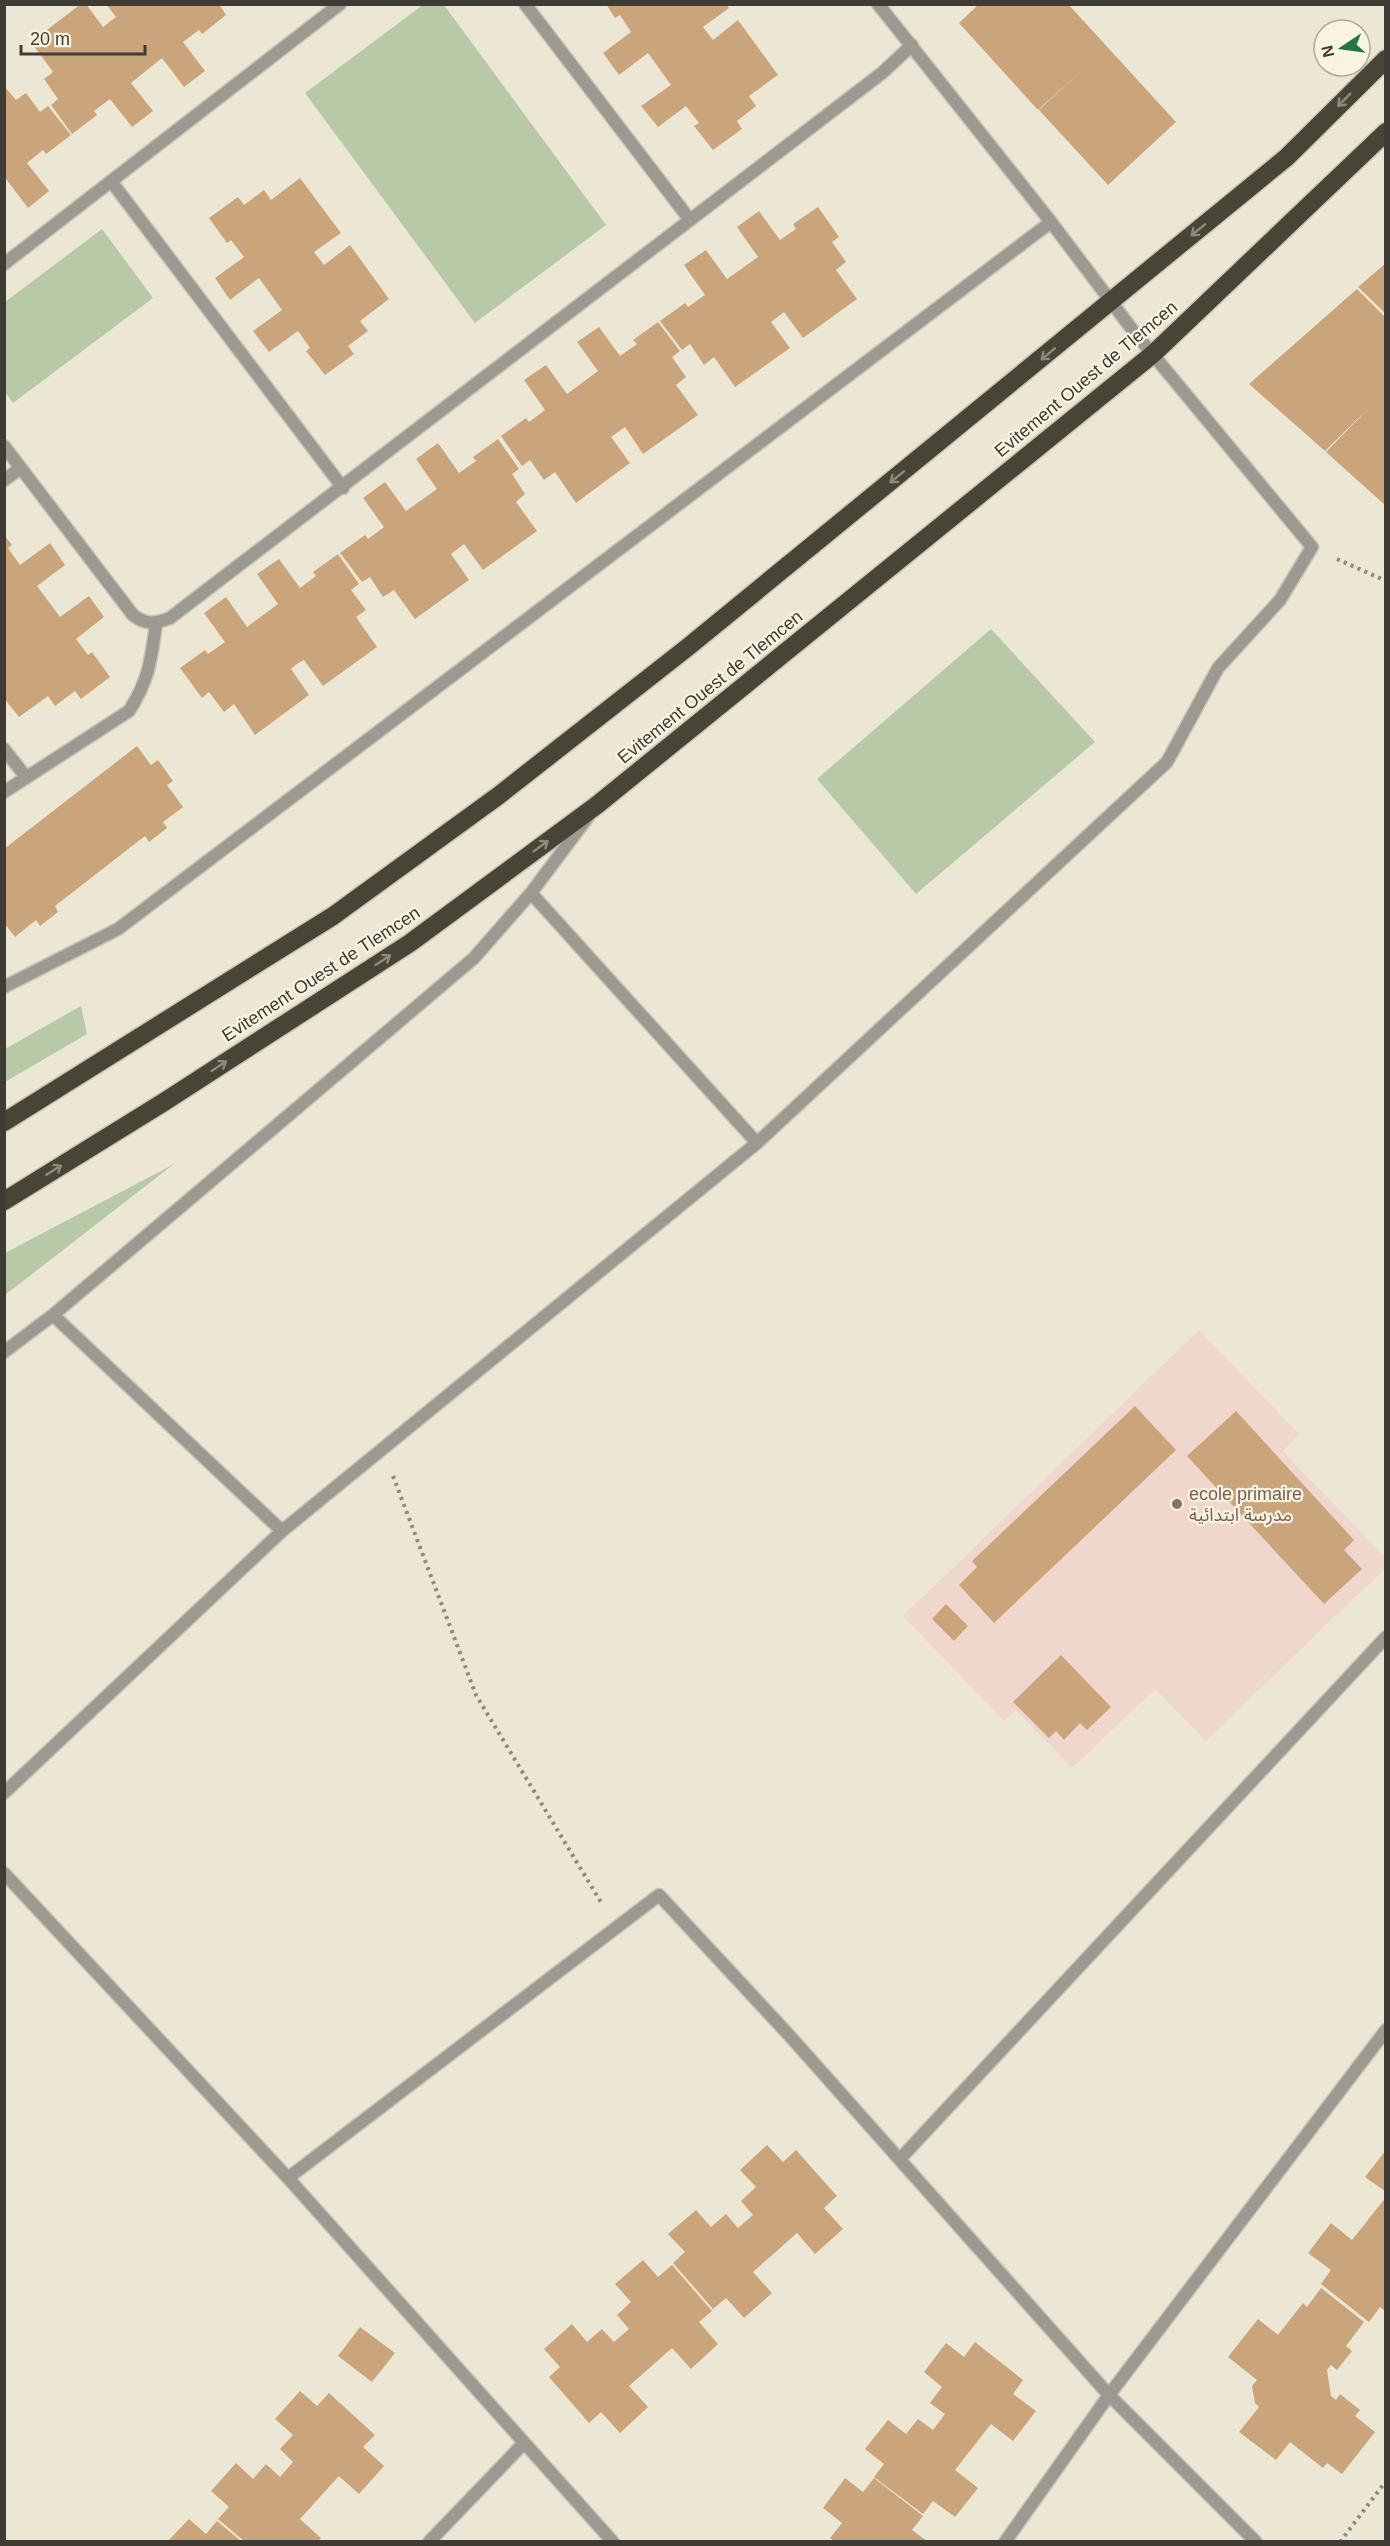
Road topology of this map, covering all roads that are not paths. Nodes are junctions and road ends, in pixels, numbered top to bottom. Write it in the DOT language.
graph roads {
  1 [pos="340,4"];
  2 [pos="525,4"];
  3 [pos="878,4"];
  4 [pos="912,45"];
  5 [pos="1386,59"];
  6 [pos="1386,132"];
  7 [pos="111,182"];
  8 [pos="690,220"];
  9 [pos="1052,222"];
  10 [pos="4,264"];
  11 [pos="1110,301"];
  12 [pos="1153,354"];
  13 [pos="4,446"];
  14 [pos="21,468"];
  15 [pos="4,480"];
  16 [pos="343,488"];
  17 [pos="156,624"];
  18 [pos="4,749"];
  19 [pos="26,777"];
  20 [pos="4,792"];
  21 [pos="597,805"];
  22 [pos="531,893"];
  23 [pos="4,987"];
  24 [pos="4,1122"];
  25 [pos="757,1143"];
  26 [pos="4,1200"];
  27 [pos="53,1315"];
  28 [pos="4,1352"];
  29 [pos="282,1531"];
  30 [pos="1386,1637"];
  31 [pos="4,1793"];
  32 [pos="4,1873"];
  33 [pos="1386,2030"];
  34 [pos="900,2159"];
  35 [pos="288,2178"];
  36 [pos="1109,2395"];
  37 [pos="525,2443"];
  38 [pos="429,2541"];
  39 [pos="612,2541"];
  40 [pos="1005,2541"];
  41 [pos="1256,2541"];
  1 -- 7 [label="street"];
  2 -- 8 [label="street"];
  3 -- 4 [label="street"];
  4 -- 8 [label="street"];
  4 -- 9 [label="street"];
  5 -- 11 [label="highway, one-way"];
  6 -- 12 [label="highway, Evitement Ouest de Tlemcen"];
  7 -- 10 [label="street"];
  7 -- 16 [label="street"];
  8 -- 16 [label="street"];
  9 -- 11 [label="street"];
  9 -- 23 [label="street"];
  11 -- 12 [label="street"];
  11 -- 24 [label="highway, one-way"];
  12 -- 21 [label="highway, Evitement Ouest de Tlemcen"];
  12 -- 25 [label="street"];
  13 -- 14 [label="street"];
  14 -- 15 [label="street"];
  14 -- 17 [label="street"];
  16 -- 17 [label="street"];
  17 -- 19 [label="street"];
  18 -- 19 [label="street"];
  19 -- 20 [label="street"];
  21 -- 22 [label="street"];
  26 -- 21 [label="highway, Evitement Ouest de Tlemcen, one-way"];
  22 -- 25 [label="street"];
  22 -- 27 [label="street"];
  25 -- 29 [label="street"];
  27 -- 28 [label="street"];
  27 -- 29 [label="street"];
  29 -- 31 [label="street"];
  30 -- 34 [label="street"];
  32 -- 35 [label="street"];
  33 -- 36 [label="street"];
  34 -- 35 [label="street"];
  34 -- 36 [label="street"];
  35 -- 37 [label="street"];
  36 -- 40 [label="street"];
  36 -- 41 [label="street"];
  37 -- 38 [label="street"];
  37 -- 39 [label="street"];
}
